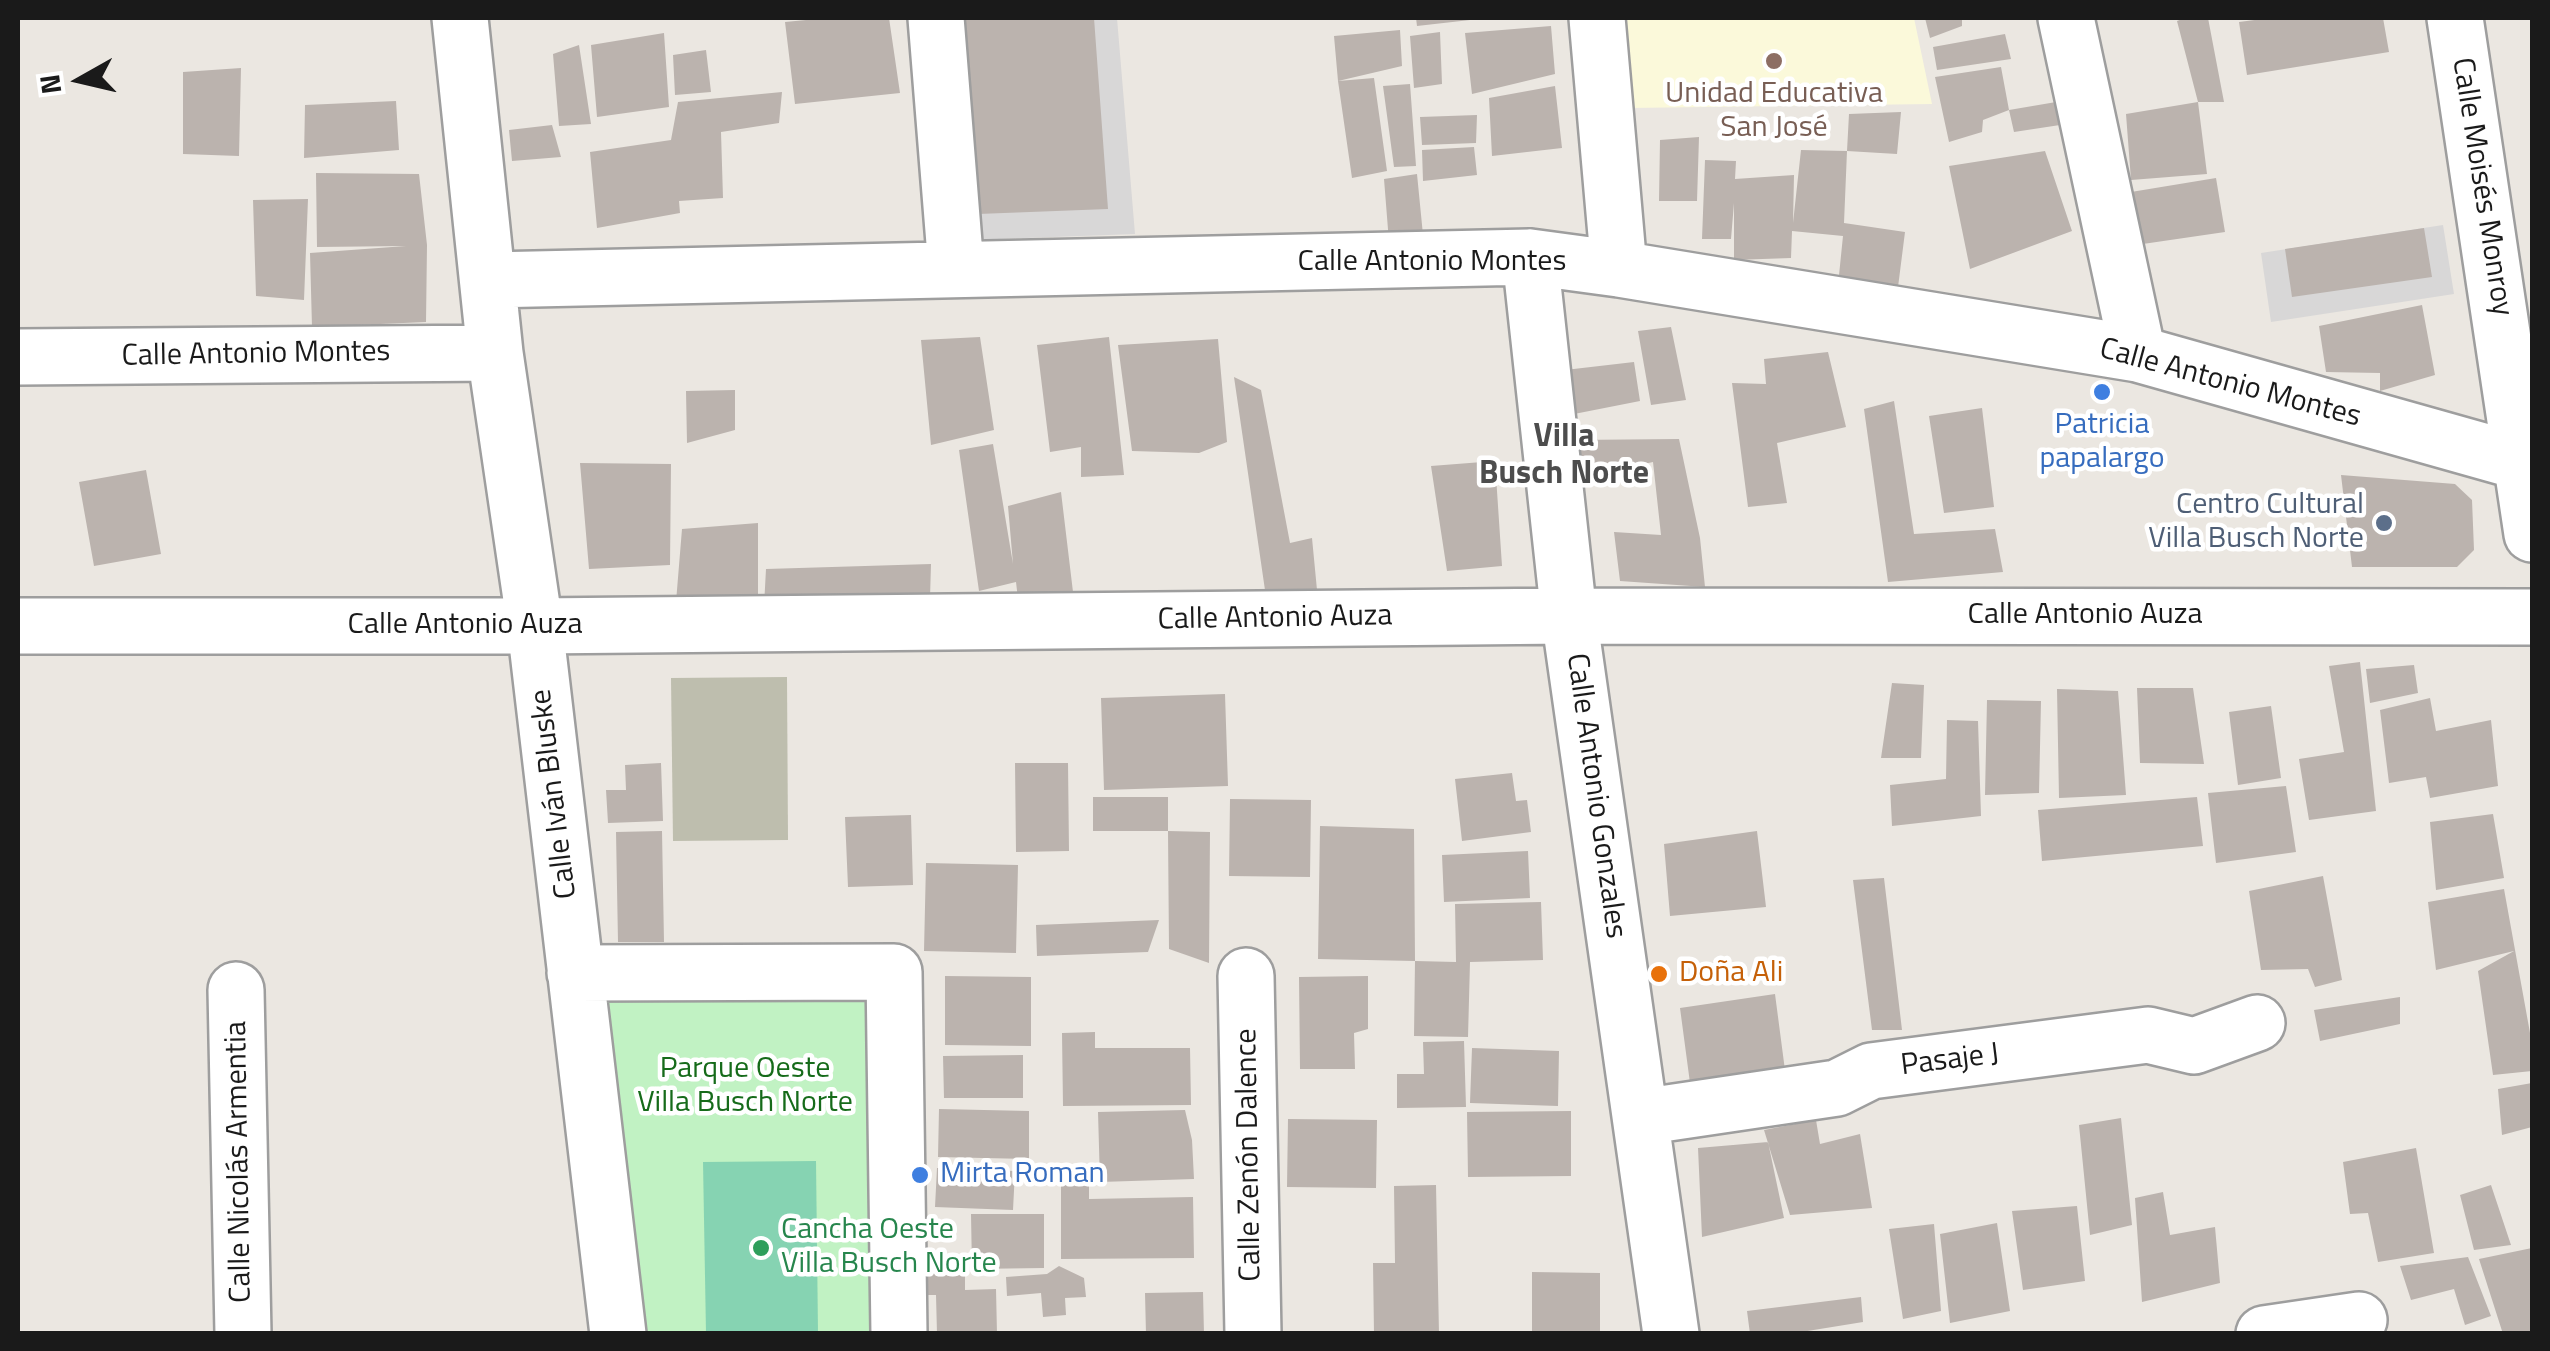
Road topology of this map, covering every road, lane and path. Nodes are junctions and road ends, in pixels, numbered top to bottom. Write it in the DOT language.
graph roads {
  1 [pos="460,18"];
  2 [pos="936,18"];
  3 [pos="1597,18"];
  4 [pos="2066,18"];
  5 [pos="2455,18"];
  6 [pos="1530,258"];
  7 [pos="956,268"];
  8 [pos="1619,269"];
  9 [pos="490,280"];
  10 [pos="496,352"];
  11 [pos="2138,354"];
  12 [pos="18,357"];
  13 [pos="2527,464"];
  14 [pos="2532,534"];
  15 [pos="1570,616"];
  16 [pos="2532,617"];
  17 [pos="18,626"];
  18 [pos="535,626"];
  19 [pos="575,973"];
  20 [pos="1246,976"];
  21 [pos="236,990"];
  22 [pos="2258,1023"];
  23 [pos="1641,1117"];
  24 [pos="2358,1320"];
  25 [pos="244,1334"];
  26 [pos="618,1334"];
  27 [pos="899,1334"];
  28 [pos="1253,1334"];
  29 [pos="1671,1334"];
  30 [pos="2264,1334"];
  1 -- 9 [label="street, Calle Iván Bluske"];
  2 -- 7 [label="street"];
  3 -- 8 [label="street"];
  4 -- 11 [label="street"];
  5 -- 13 [label="street, Calle Moisés Monroy"];
  6 -- 7 [label="street, Calle Antonio Montes"];
  6 -- 8 [label="street, Calle Antonio Montes"];
  6 -- 15 [label="street, Calle Antonio Gonzales"];
  7 -- 9 [label="street, Calle Antonio Montes"];
  8 -- 11 [label="street, Calle Antonio Montes"];
  9 -- 10 [label="street, Calle Iván Bluske"];
  10 -- 12 [label="street, Calle Antonio Montes"];
  10 -- 18 [label="street, Calle Iván Bluske"];
  11 -- 13 [label="street, Calle Antonio Montes"];
  13 -- 14 [label="street, Calle Moisés Monroy"];
  15 -- 16 [label="street, Calle Antonio Auza"];
  15 -- 18 [label="street, Calle Antonio Auza"];
  15 -- 23 [label="street, Calle Antonio Gonzales"];
  17 -- 18 [label="street, Calle Antonio Auza"];
  18 -- 19 [label="street, Calle Iván Bluske"];
  19 -- 26 [label="street, Calle Iván Bluske"];
  19 -- 27 [label="street"];
  20 -- 28 [label="street, Calle Zenón Dalence"];
  21 -- 25 [label="street, Calle Nicolás Armentia"];
  22 -- 23 [label="street, Pasaje J"];
  23 -- 29 [label="street, Calle Antonio Gonzales"];
  24 -- 30 [label="street"];
}
